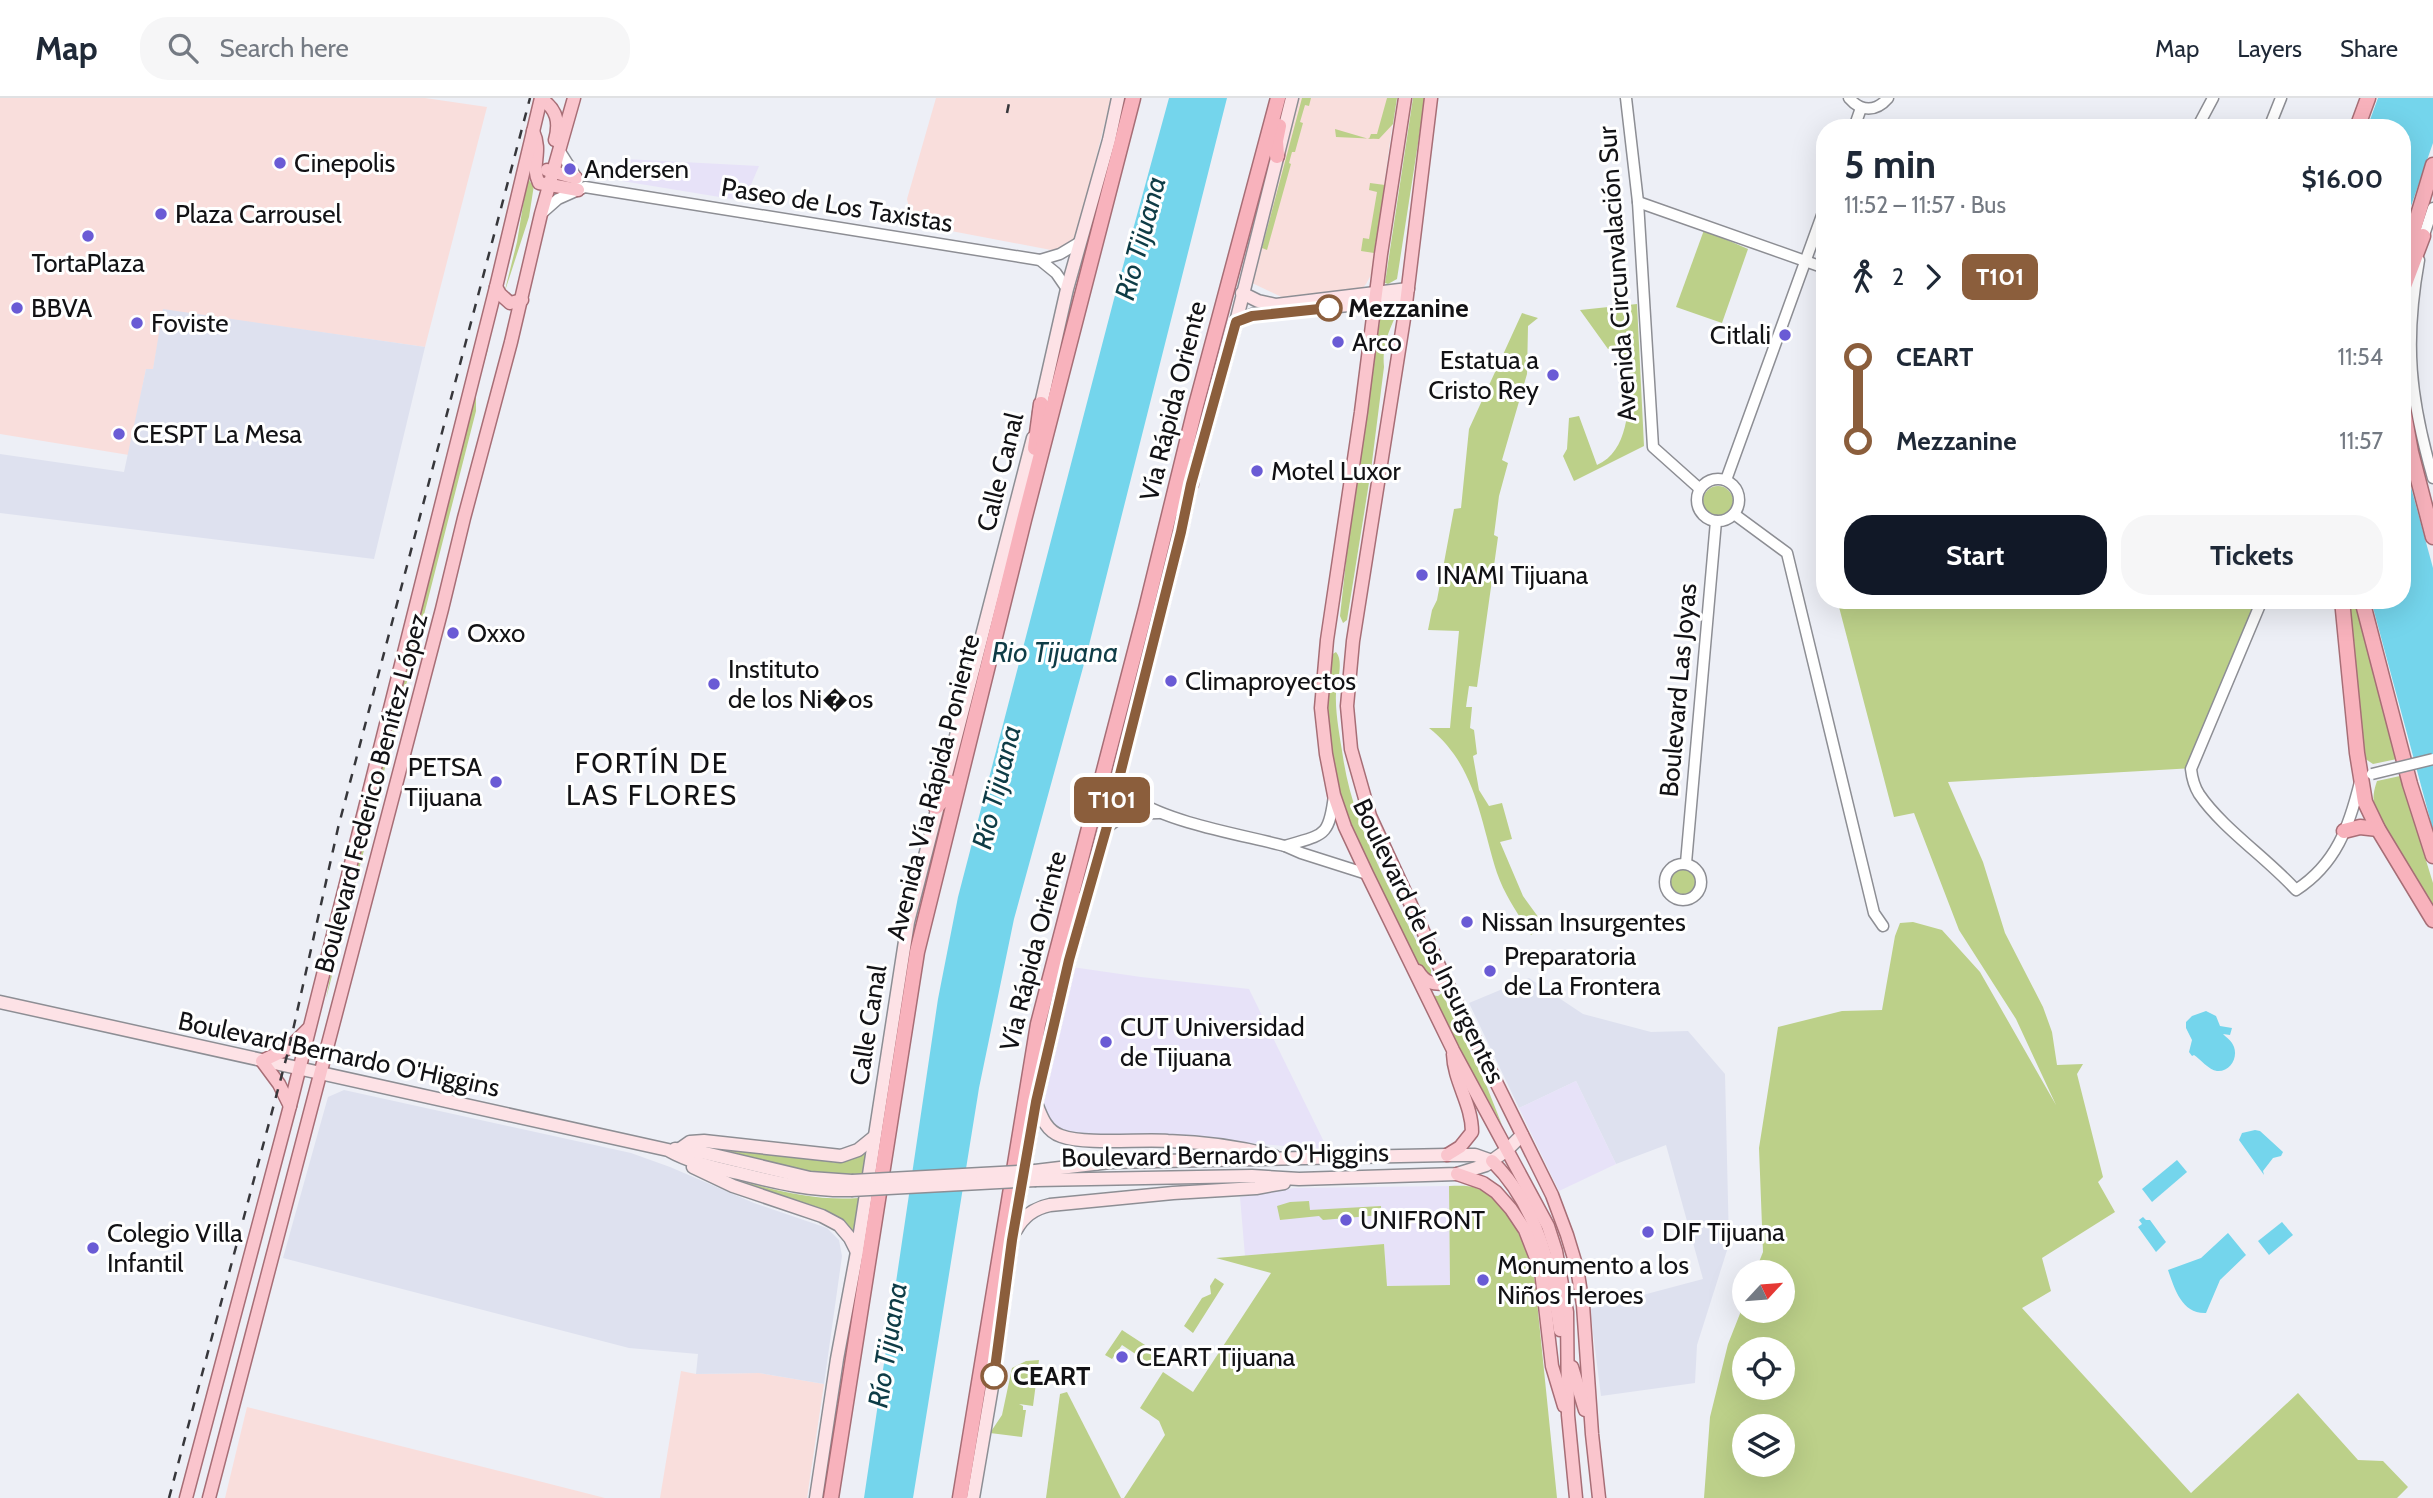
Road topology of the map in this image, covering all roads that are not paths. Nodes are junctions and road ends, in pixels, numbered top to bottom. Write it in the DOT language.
graph roads {
  1 [pos="540,98"];
  2 [pos="574,98"];
  3 [pos="1118,98"];
  4 [pos="1125,98"];
  5 [pos="1133,98"];
  6 [pos="1279,98"];
  7 [pos="1286,98"];
  8 [pos="1292,98"];
  9 [pos="1405,98"];
  10 [pos="1431,98"];
  11 [pos="1626,98"];
  12 [pos="1849,98"];
  13 [pos="1888,98"];
  14 [pos="2213,98"];
  15 [pos="2281,98"];
  16 [pos="2368,98"];
  17 [pos="1861,108"];
  18 [pos="1857,119"];
  19 [pos="2202,119"];
  20 [pos="2273,119"];
  21 [pos="2360,119"];
  22 [pos="1111,129"];
  23 [pos="533,131"];
  24 [pos="559,150"];
  25 [pos="1277,156"];
  26 [pos="2433,165"];
  27 [pos="548,178"];
  28 [pos="579,185"];
  29 [pos="1638,202"];
  30 [pos="2433,208"];
  31 [pos="541,214"];
  32 [pos="1816,233"];
  33 [pos="2423,236"];
  34 [pos="2411,238"];
  35 [pos="1080,242"];
  36 [pos="533,250"];
  37 [pos="1040,260"];
  38 [pos="1806,261"];
  39 [pos="1816,265"];
  40 [pos="2411,268"];
  41 [pos="496,287"];
  42 [pos="1067,289"];
  43 [pos="1242,293"];
  44 [pos="1407,294"];
  45 [pos="1376,298"];
  46 [pos="522,300"];
  47 [pos="2411,320"];
  48 [pos="1236,322"];
  49 [pos="2411,360"];
  50 [pos="1041,404"];
  51 [pos="2411,452"];
  52 [pos="2433,478"];
  53 [pos="1726,480"];
  54 [pos="1191,484"];
  55 [pos="1700,489"];
  56 [pos="1734,514"];
  57 [pos="1024,520"];
  58 [pos="1716,521"];
  59 [pos="2433,537"];
  60 [pos="1146,609"];
  61 [pos="2258,609"];
  62 [pos="2343,609"];
  63 [pos="2364,609"];
  64 [pos="993,648"];
  65 [pos="1113,735"];
  66 [pos="2433,759"];
  67 [pos="1118,774"];
  68 [pos="2366,777"];
  69 [pos="1334,795"];
  70 [pos="936,807"];
  71 [pos="1162,813"];
  72 [pos="2378,829"];
  73 [pos="1106,830"];
  74 [pos="2344,831"];
  75 [pos="1285,846"];
  76 [pos="2433,856"];
  77 [pos="1686,863"];
  78 [pos="1367,874"];
  79 [pos="2433,920"];
  80 [pos="1078,926"];
  81 [pos="1883,926"];
  82 [pos="1403,948"];
  83 [pos="1447,984"];
  84 [pos="0,1002"];
  85 [pos="309,1028"];
  86 [pos="1453,1050"];
  87 [pos="262,1061"];
  88 [pos="299,1069"];
  89 [pos="320,1074"];
  90 [pos="1036,1102"];
  91 [pos="290,1106"];
  92 [pos="1522,1135"];
  93 [pos="874,1137"];
  94 [pos="1507,1150"];
  95 [pos="676,1152"];
  96 [pos="1447,1155"];
  97 [pos="1292,1160"];
  98 [pos="1492,1161"];
  99 [pos="1457,1174"];
  100 [pos="1035,1175"];
  101 [pos="1299,1179"];
  102 [pos="1012,1240"];
  103 [pos="857,1252"];
  104 [pos="1567,1351"];
  105 [pos="1568,1415"];
  106 [pos="1592,1434"];
  107 [pos="186,1498"];
  108 [pos="209,1498"];
  109 [pos="816,1498"];
  110 [pos="831,1498"];
  111 [pos="960,1498"];
  112 [pos="973,1498"];
  113 [pos="1576,1498"];
  114 [pos="1600,1498"];
  1 -- 23 [label="main road, Boulevard Federico Benítez López"];
  1 -- 27 [label="main road"];
  2 -- 24 [label="main road, Boulevard Federico Benítez López"];
  3 -- 22 [label="main road"];
  4 -- 22 [label="highway"];
  5 -- 57 [label="highway, Avenida Vía Rápida Poniente"];
  6 -- 60 [label="highway, Vía Rápida Oriente"];
  7 -- 25 [label="highway"];
  8 -- 25 [label="main road"];
  9 -- 45 [label="main road, Boulevard de los Insurgentes"];
  10 -- 44 [label="main road, Boulevard de los Insurgentes"];
  11 -- 29 [label="street, Avenida Circunvalación Sur"];
  12 -- 17 [label="street"];
  13 -- 17 [label="street"];
  14 -- 19 [label="street"];
  15 -- 20 [label="street"];
  16 -- 21 [label="highway"];
  17 -- 18 [label="street"];
  22 -- 35 [label="main road"];
  23 -- 27 [label="main road"];
  23 -- 41 [label="main road, Boulevard Federico Benítez López"];
  24 -- 27 [label="main road, Boulevard Federico Benítez López"];
  24 -- 28 [label="street"];
  25 -- 43 [label="main road"];
  26 -- 34 [label="highway"];
  27 -- 28 [label="main road"];
  27 -- 31 [label="main road, Boulevard Federico Benítez López"];
  27 -- 36 [label="main road"];
  28 -- 31 [label="street"];
  28 -- 37 [label="street, Paseo de Los Taxistas"];
  29 -- 38 [label="street"];
  29 -- 55 [label="street, Avenida Circunvalación Sur"];
  30 -- 33 [label="street"];
  31 -- 36 [label="main road, Boulevard Federico Benítez López"];
  32 -- 38 [label="street"];
  33 -- 40 [label="highway"];
  33 -- 47 [label="street"];
  35 -- 37 [label="street"];
  35 -- 42 [label="main road"];
  36 -- 46 [label="main road, Boulevard Federico Benítez López"];
  37 -- 42 [label="street"];
  38 -- 39 [label="street"];
  38 -- 53 [label="street"];
  41 -- 46 [label="main road"];
  41 -- 85 [label="main road, Boulevard Federico Benítez López"];
  42 -- 50 [label="main road"];
  43 -- 45 [label="main road"];
  43 -- 48 [label="main road"];
  44 -- 45 [label="main road"];
  44 -- 83 [label="main road, Boulevard de los Insurgentes"];
  45 -- 48 [label="main road"];
  45 -- 69 [label="main road, Boulevard de los Insurgentes"];
  46 -- 89 [label="main road, Boulevard Federico Benítez López"];
  48 -- 54 [label="main road"];
  49 -- 52 [label="street"];
  50 -- 57 [label="highway"];
  50 -- 70 [label="main road, Calle Canal"];
  51 -- 59 [label="highway"];
  53 -- 55 [label="street"];
  53 -- 56 [label="street"];
  54 -- 60 [label="highway"];
  54 -- 67 [label="main road"];
  55 -- 58 [label="street"];
  56 -- 58 [label="street"];
  56 -- 81 [label="street"];
  57 -- 64 [label="highway, Avenida Vía Rápida Poniente"];
  58 -- 77 [label="street, Boulevard Las Joyas"];
  60 -- 65 [label="highway, Vía Rápida Oriente"];
  61 -- 74 [label="street"];
  62 -- 68 [label="highway"];
  63 -- 76 [label="highway"];
  64 -- 70 [label="highway"];
  64 -- 110 [label="highway, Avenida Vía Rápida Poniente"];
  65 -- 80 [label="highway"];
  65 -- 111 [label="highway, Vía Rápida Oriente"];
  66 -- 68 [label="street, bridge"];
  67 -- 71 [label="street"];
  67 -- 73 [label="main road"];
  68 -- 72 [label="highway"];
  68 -- 74 [label="street"];
  69 -- 75 [label="street"];
  69 -- 78 [label="main road, Boulevard de los Insurgentes"];
  70 -- 93 [label="main road, Calle Canal"];
  71 -- 73 [label="street"];
  71 -- 75 [label="street"];
  72 -- 74 [label="highway"];
  72 -- 79 [label="highway"];
  73 -- 80 [label="main road"];
  75 -- 78 [label="street"];
  78 -- 82 [label="main road, Boulevard de los Insurgentes"];
  80 -- 90 [label="main road"];
  82 -- 83 [label="main road"];
  82 -- 86 [label="main road, Boulevard de los Insurgentes"];
  83 -- 92 [label="main road, Boulevard de los Insurgentes"];
  84 -- 87 [label="main road, Boulevard Bernardo O'Higgins"];
  85 -- 87 [label="main road"];
  85 -- 88 [label="main road, Boulevard Federico Benítez López"];
  86 -- 94 [label="main road, Boulevard de los Insurgentes"];
  86 -- 96 [label="main road"];
  87 -- 88 [label="main road, Boulevard Bernardo O'Higgins"];
  87 -- 91 [label="main road"];
  88 -- 89 [label="main road, Boulevard Bernardo O'Higgins"];
  88 -- 91 [label="main road, Boulevard Federico Benítez López"];
  89 -- 95 [label="main road, Boulevard Bernardo O'Higgins"];
  89 -- 108 [label="main road, Boulevard Federico Benítez López"];
  90 -- 97 [label="main road"];
  90 -- 102 [label="main road"];
  91 -- 107 [label="main road, Boulevard Federico Benítez López"];
  92 -- 94 [label="main road, Boulevard Bernardo O'Higgins"];
  92 -- 106 [label="main road, Boulevard de los Insurgentes"];
  93 -- 95 [label="main road"];
  93 -- 103 [label="main road, Calle Canal"];
  94 -- 98 [label="main road, Boulevard Bernardo O'Higgins"];
  94 -- 104 [label="main road, Boulevard de los Insurgentes"];
  95 -- 100 [label="main road, Boulevard Bernardo O'Higgins, bridge"];
  95 -- 103 [label="main road"];
  96 -- 97 [label="main road, Boulevard Bernardo O'Higgins"];
  96 -- 98 [label="main road, Boulevard Bernardo O'Higgins"];
  97 -- 100 [label="main road, Boulevard Bernardo O'Higgins"];
  98 -- 99 [label="main road, Boulevard Bernardo O'Higgins"];
  98 -- 104 [label="main road"];
  99 -- 101 [label="main road, Boulevard Bernardo O'Higgins"];
  99 -- 105 [label="main road"];
  100 -- 101 [label="main road, Boulevard Bernardo O'Higgins"];
  101 -- 102 [label="main road"];
  102 -- 112 [label="main road"];
  103 -- 109 [label="main road, Calle Canal"];
  104 -- 105 [label="main road, Boulevard de los Insurgentes"];
  104 -- 106 [label="main road"];
  105 -- 113 [label="main road, Boulevard de los Insurgentes"];
  106 -- 114 [label="main road, Boulevard de los Insurgentes"];
}
